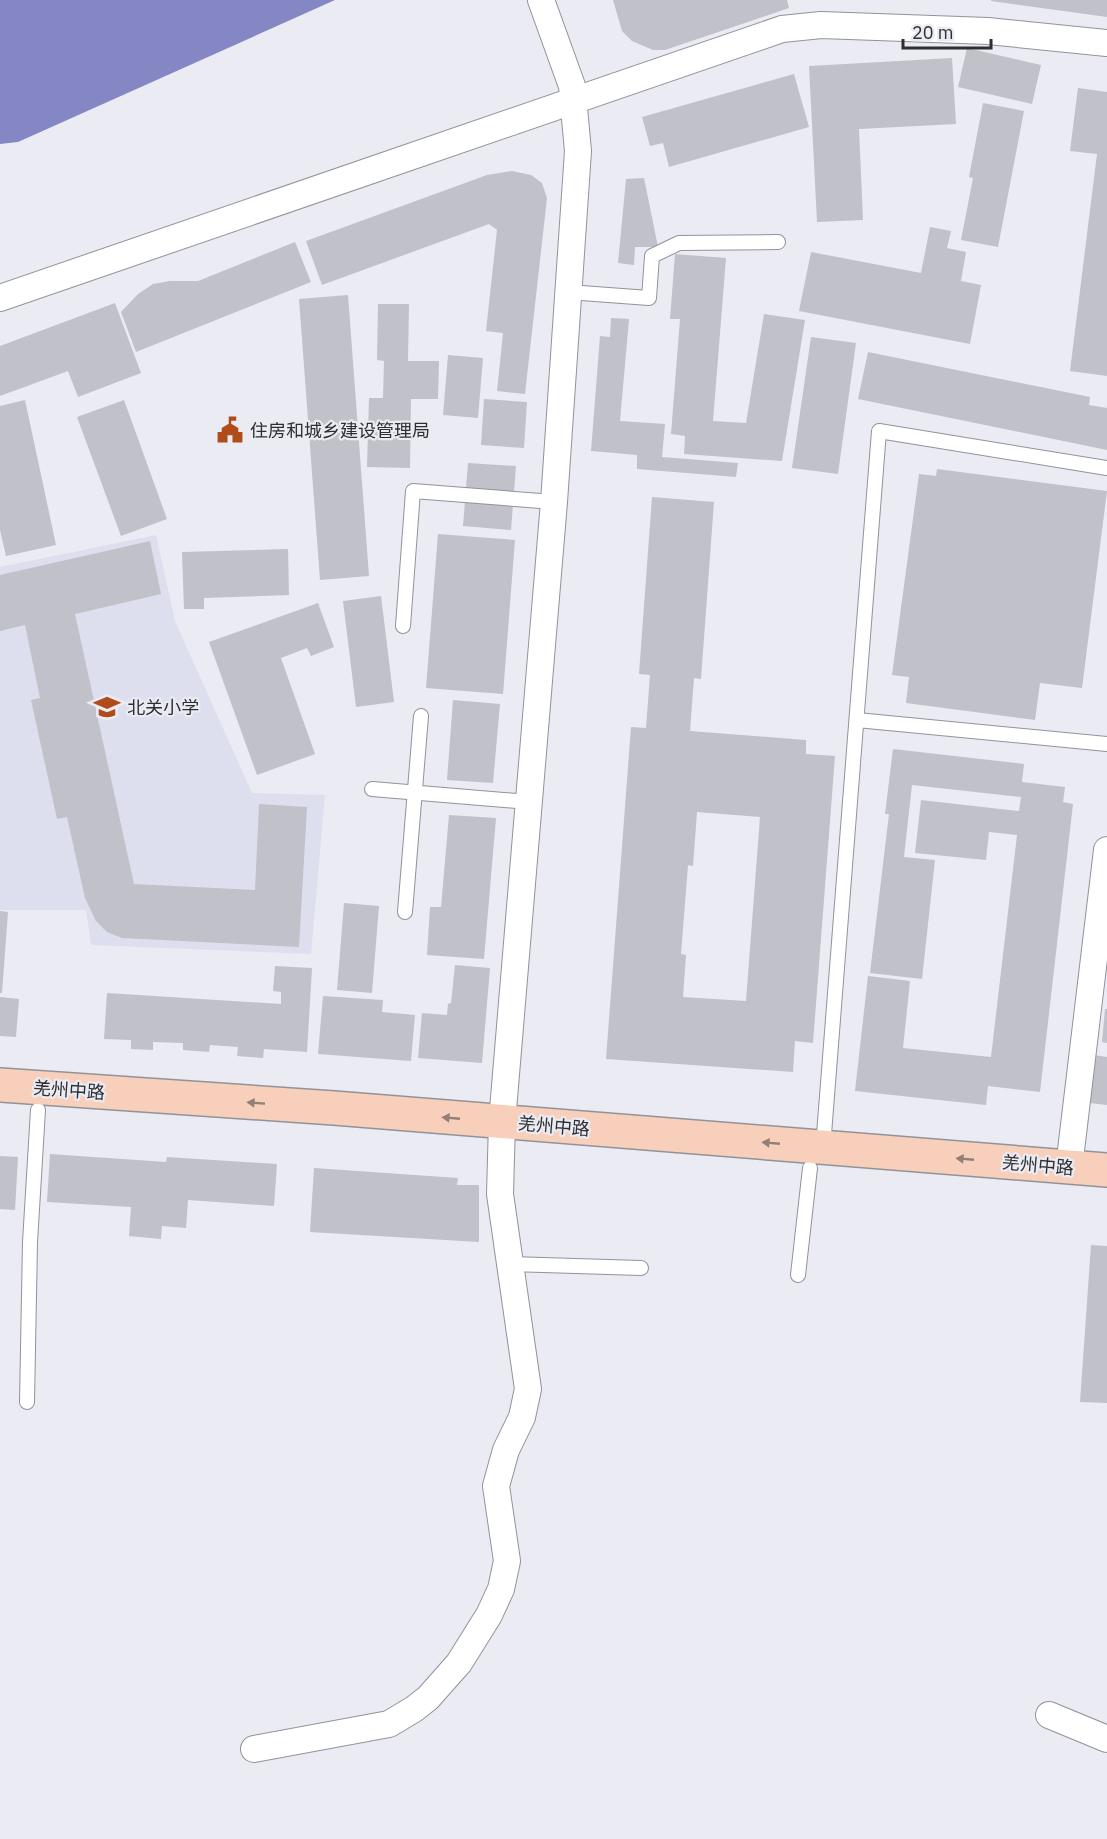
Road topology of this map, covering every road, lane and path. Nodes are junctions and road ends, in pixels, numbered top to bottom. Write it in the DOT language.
graph roads {
  1 [pos="541,0"];
  2 [pos="1107,43"];
  3 [pos="573,102"];
  4 [pos="778,242"];
  5 [pos="568,291"];
  6 [pos="0,298"];
  7 [pos="1107,468"];
  8 [pos="554,502"];
  9 [pos="403,626"];
  10 [pos="421,716"];
  11 [pos="857,720"];
  12 [pos="1107,744"];
  13 [pos="372,789"];
  14 [pos="414,793"];
  15 [pos="529,802"];
  16 [pos="1107,850"];
  17 [pos="405,912"];
  18 [pos="0,1085"];
  19 [pos="0,1107"];
  20 [pos="38,1110"];
  21 [pos="502,1132"];
  22 [pos="817,1158"];
  23 [pos="1069,1167"];
  24 [pos="1107,1170"];
  25 [pos="1107,1192"];
  26 [pos="510,1264"];
  27 [pos="641,1268"];
  28 [pos="798,1275"];
  29 [pos="27,1402"];
  30 [pos="1049,1715"];
  31 [pos="1107,1739"];
  32 [pos="254,1749"];
  1 -- 3 [label="street"];
  2 -- 3 [label="street"];
  3 -- 5 [label="street"];
  3 -- 6 [label="street"];
  4 -- 5 [label="lane"];
  5 -- 8 [label="street"];
  7 -- 11 [label="lane"];
  8 -- 9 [label="lane"];
  8 -- 15 [label="street"];
  10 -- 14 [label="lane"];
  11 -- 12 [label="lane"];
  11 -- 22 [label="lane"];
  13 -- 14 [label="lane"];
  14 -- 15 [label="lane"];
  14 -- 17 [label="lane"];
  15 -- 21 [label="street"];
  16 -- 23 [label="street"];
  21 -- 18 [label="main road, 羌州中路, one-way"];
  19 -- 20 [label="main road, 羌州中路"];
  20 -- 21 [label="main road, 羌州中路"];
  20 -- 29 [label="lane"];
  21 -- 22 [label="main road, 羌州中路"];
  21 -- 26 [label="street"];
  23 -- 22 [label="main road, 羌州中路, one-way"];
  22 -- 25 [label="main road, 羌州中路"];
  22 -- 28 [label="lane"];
  23 -- 24 [label="main road, 羌州中路"];
  26 -- 27 [label="lane"];
  26 -- 32 [label="street"];
  30 -- 31 [label="street"];
}
